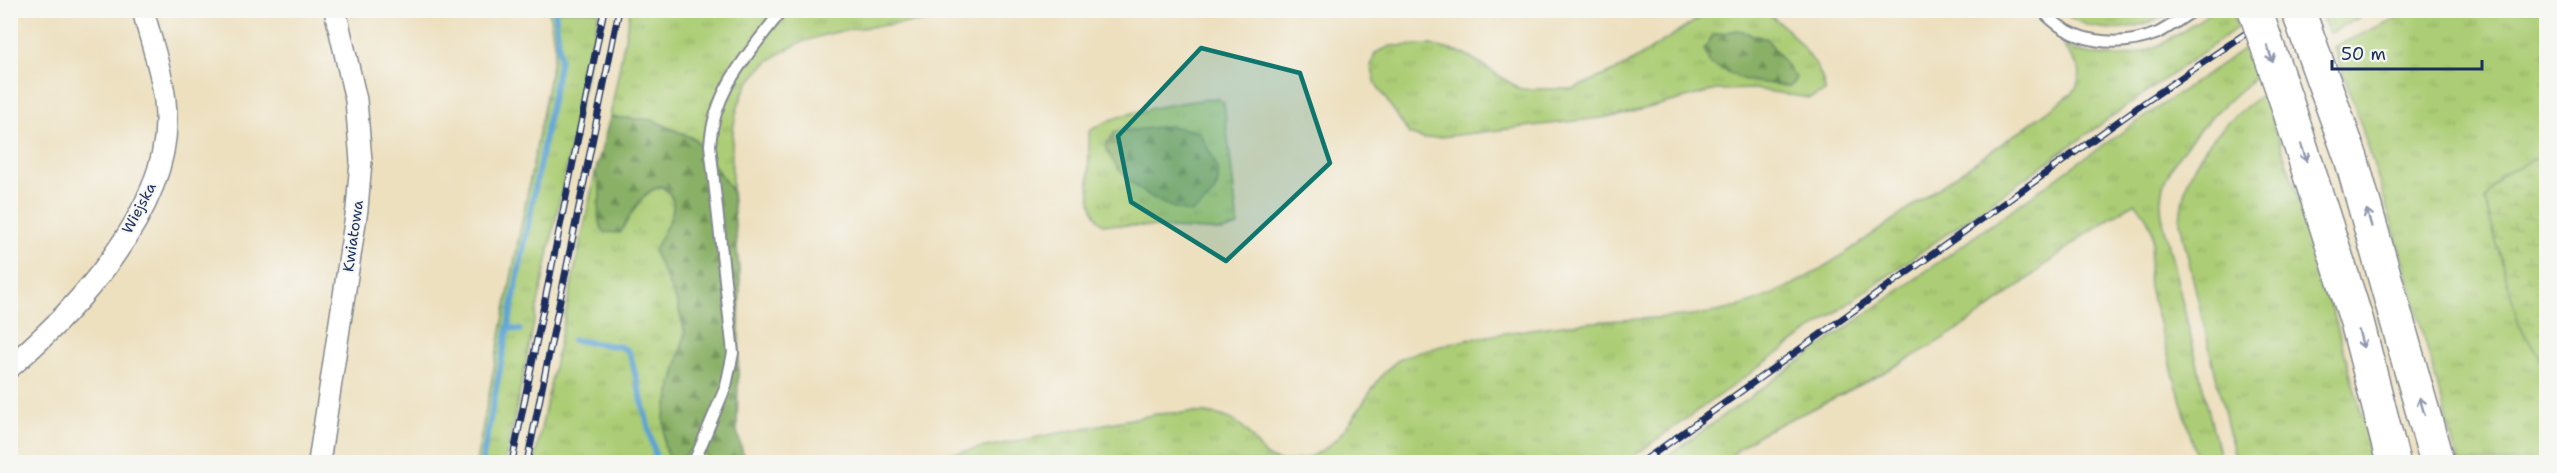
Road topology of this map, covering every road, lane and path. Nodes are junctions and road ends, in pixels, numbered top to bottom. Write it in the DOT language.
graph roads {
  1 [pos="143,10"];
  2 [pos="335,10"];
  3 [pos="782,10"];
  4 [pos="2042,10"];
  5 [pos="2194,10"];
  6 [pos="2255,10"];
  7 [pos="2298,10"];
  8 [pos="10,367"];
  9 [pos="319,462"];
  10 [pos="694,462"];
  11 [pos="2393,462"];
  12 [pos="2437,462"];
  1 -- 8 [label="street, Wiejska"];
  2 -- 9 [label="street, Kwiatowa"];
  3 -- 10 [label="lane"];
  4 -- 5 [label="lane"];
  6 -- 11 [label="highway, one-way, bridge"];
  12 -- 7 [label="highway, one-way"];
}
